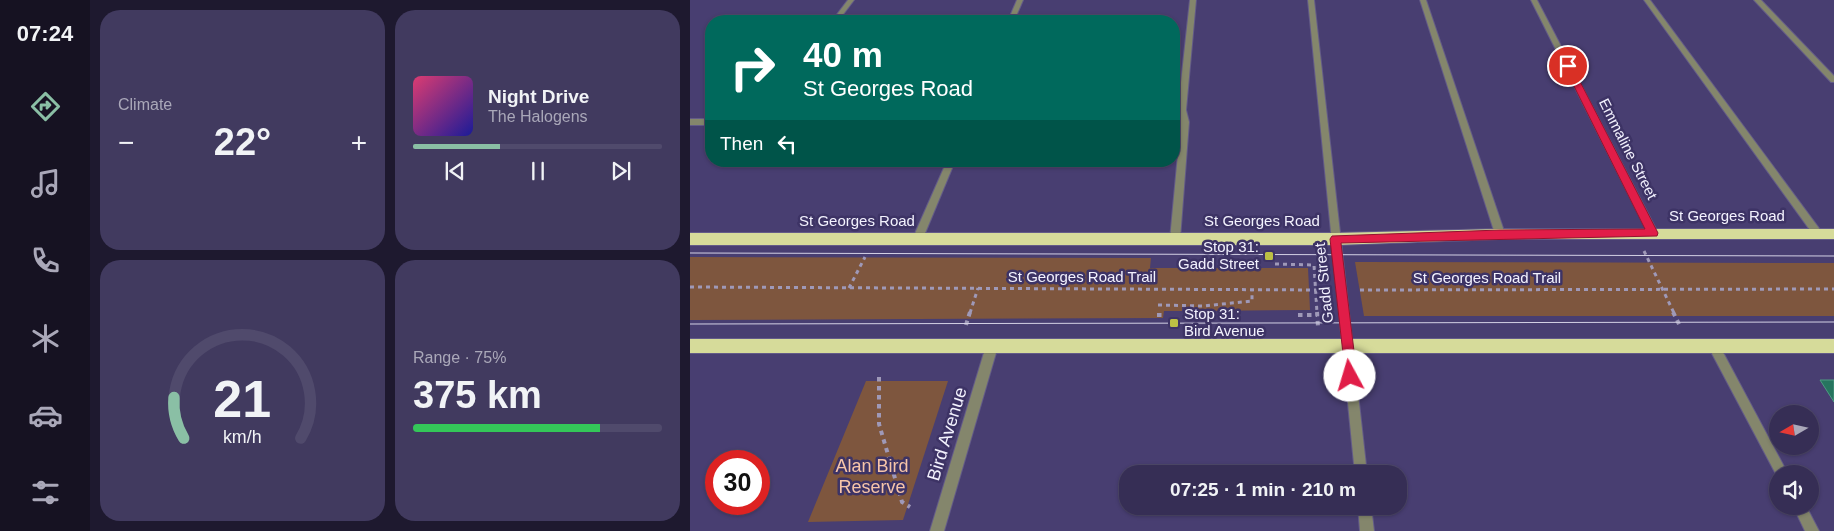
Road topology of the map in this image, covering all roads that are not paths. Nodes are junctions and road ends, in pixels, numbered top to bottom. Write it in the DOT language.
graph roads {
  1 [pos="851,0"];
  2 [pos="1020,0"];
  3 [pos="1193,0"];
  4 [pos="1310,0"];
  5 [pos="1423,0"];
  6 [pos="1534,0"];
  7 [pos="1647,0"];
  8 [pos="1757,0"];
  9 [pos="840,15"];
  10 [pos="1014,15"];
  11 [pos="1834,80"];
  12 [pos="1180,119"];
  13 [pos="1184,119"];
  14 [pos="690,122"];
  15 [pos="705,122"];
  16 [pos="948,167"];
  17 [pos="1653,233"];
  18 [pos="1500,234"];
  19 [pos="1818,234"];
  20 [pos="1834,234"];
  21 [pos="690,238"];
  22 [pos="918,238"];
  23 [pos="1175,239"];
  24 [pos="1336,239"];
  25 [pos="1347,345"];
  26 [pos="690,346"];
  27 [pos="992,346"];
  28 [pos="1714,346"];
  29 [pos="1834,346"];
  30 [pos="1360,465"];
  31 [pos="1777,465"];
  32 [pos="1365,515"];
  33 [pos="1804,515"];
  34 [pos="937,531"];
  35 [pos="1367,531"];
  36 [pos="1812,531"];
  1 -- 9 [label="street"];
  2 -- 10 [label="street"];
  3 -- 13 [label="street"];
  4 -- 24 [label="street, Gadd Street"];
  5 -- 18 [label="street"];
  6 -- 17 [label="street, Emmaline Street"];
  7 -- 19 [label="street"];
  8 -- 11 [label="street"];
  12 -- 13 [label="street"];
  13 -- 23 [label="street"];
  14 -- 15 [label="street"];
  16 -- 22 [label="street"];
  17 -- 18 [label="highway, St Georges Road"];
  17 -- 19 [label="highway, St Georges Road"];
  18 -- 24 [label="highway, St Georges Road"];
  19 -- 20 [label="highway, St Georges Road"];
  21 -- 22 [label="highway, St Georges Road"];
  22 -- 23 [label="highway, St Georges Road"];
  23 -- 24 [label="highway, St Georges Road"];
  24 -- 25 [label="street, Gadd Street"];
  25 -- 27 [label="highway"];
  25 -- 28 [label="highway"];
  25 -- 30 [label="street, Gadd Street"];
  26 -- 27 [label="highway"];
  27 -- 34 [label="street, Bird Avenue"];
  28 -- 29 [label="highway"];
  28 -- 31 [label="street"];
  32 -- 35 [label="street"];
  33 -- 36 [label="street"];
}
